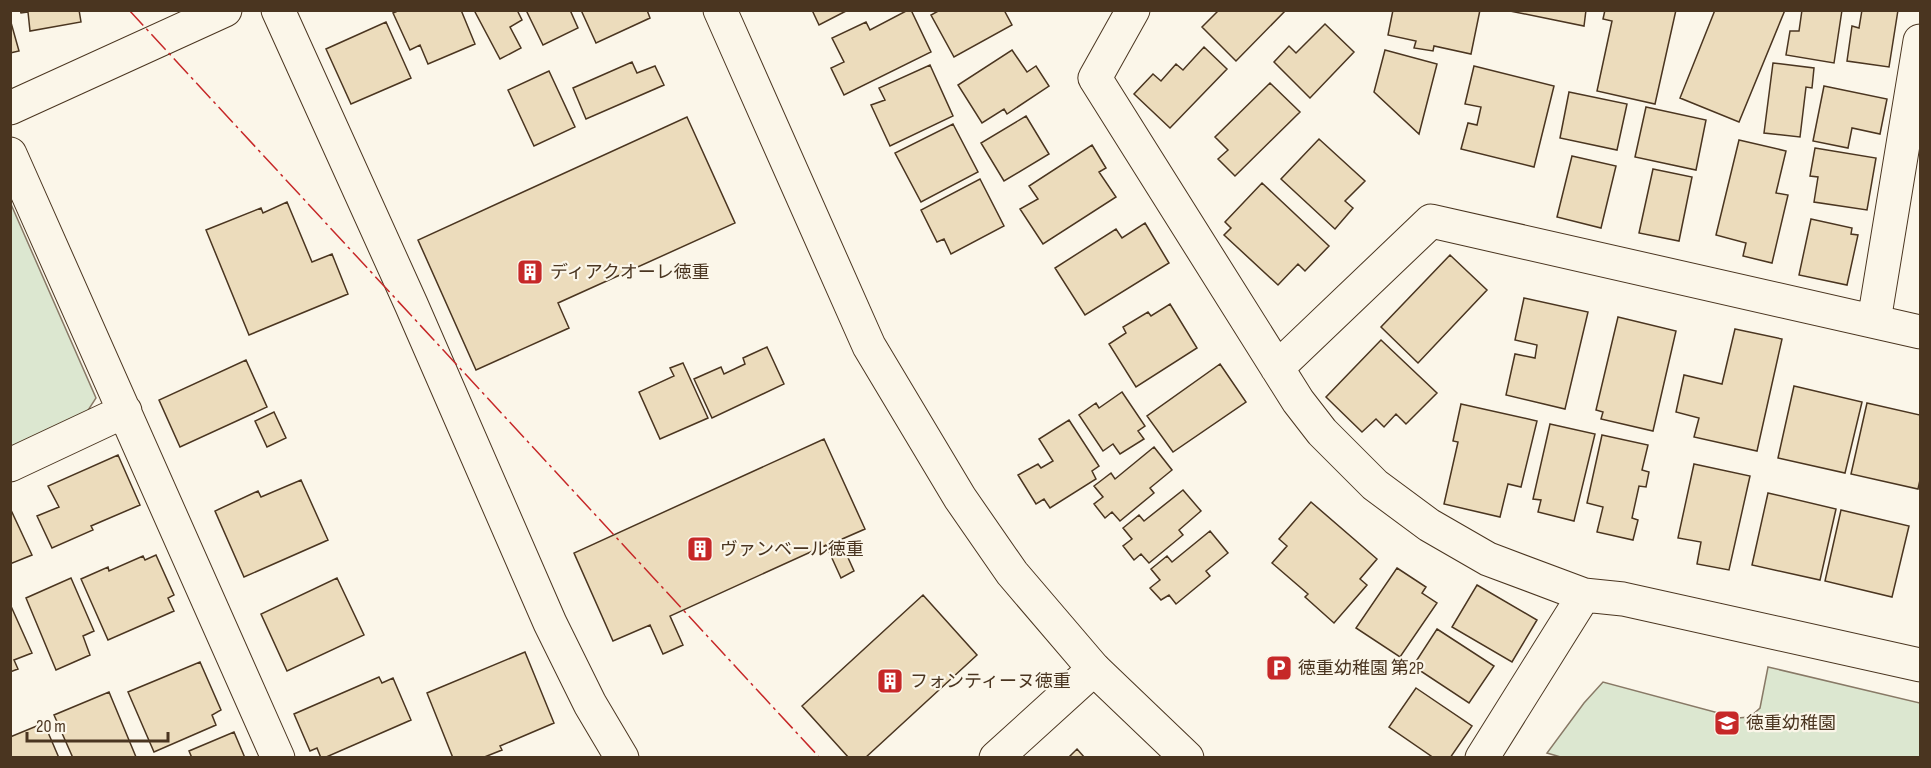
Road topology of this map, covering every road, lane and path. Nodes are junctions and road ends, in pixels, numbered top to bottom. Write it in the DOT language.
graph roads {
  1 [pos="225,10"];
  2 [pos="278,10"];
  3 [pos="720,10"];
  4 [pos="1133,10"];
  5 [pos="1920,41"];
  6 [pos="10,108"];
  7 [pos="10,154"];
  8 [pos="1874,321"];
  9 [pos="1920,332"];
  10 [pos="1277,368"];
  11 [pos="125,411"];
  12 [pos="10,465"];
  13 [pos="1584,595"];
  14 [pos="1920,665"];
  15 [pos="1094,669"];
  16 [pos="278,758"];
  17 [pos="622,758"];
  18 [pos="996,758"];
  19 [pos="1187,758"];
  20 [pos="1482,758"];
  1 -- 6 [label="street"];
  2 -- 17 [label="street"];
  3 -- 15 [label="street"];
  4 -- 10 [label="street"];
  5 -- 8 [label="street"];
  7 -- 11 [label="street"];
  8 -- 9 [label="street"];
  8 -- 10 [label="street"];
  10 -- 13 [label="street"];
  11 -- 12 [label="street"];
  11 -- 16 [label="street"];
  13 -- 14 [label="street"];
  13 -- 20 [label="street"];
  15 -- 18 [label="street"];
  15 -- 19 [label="street"];
}
